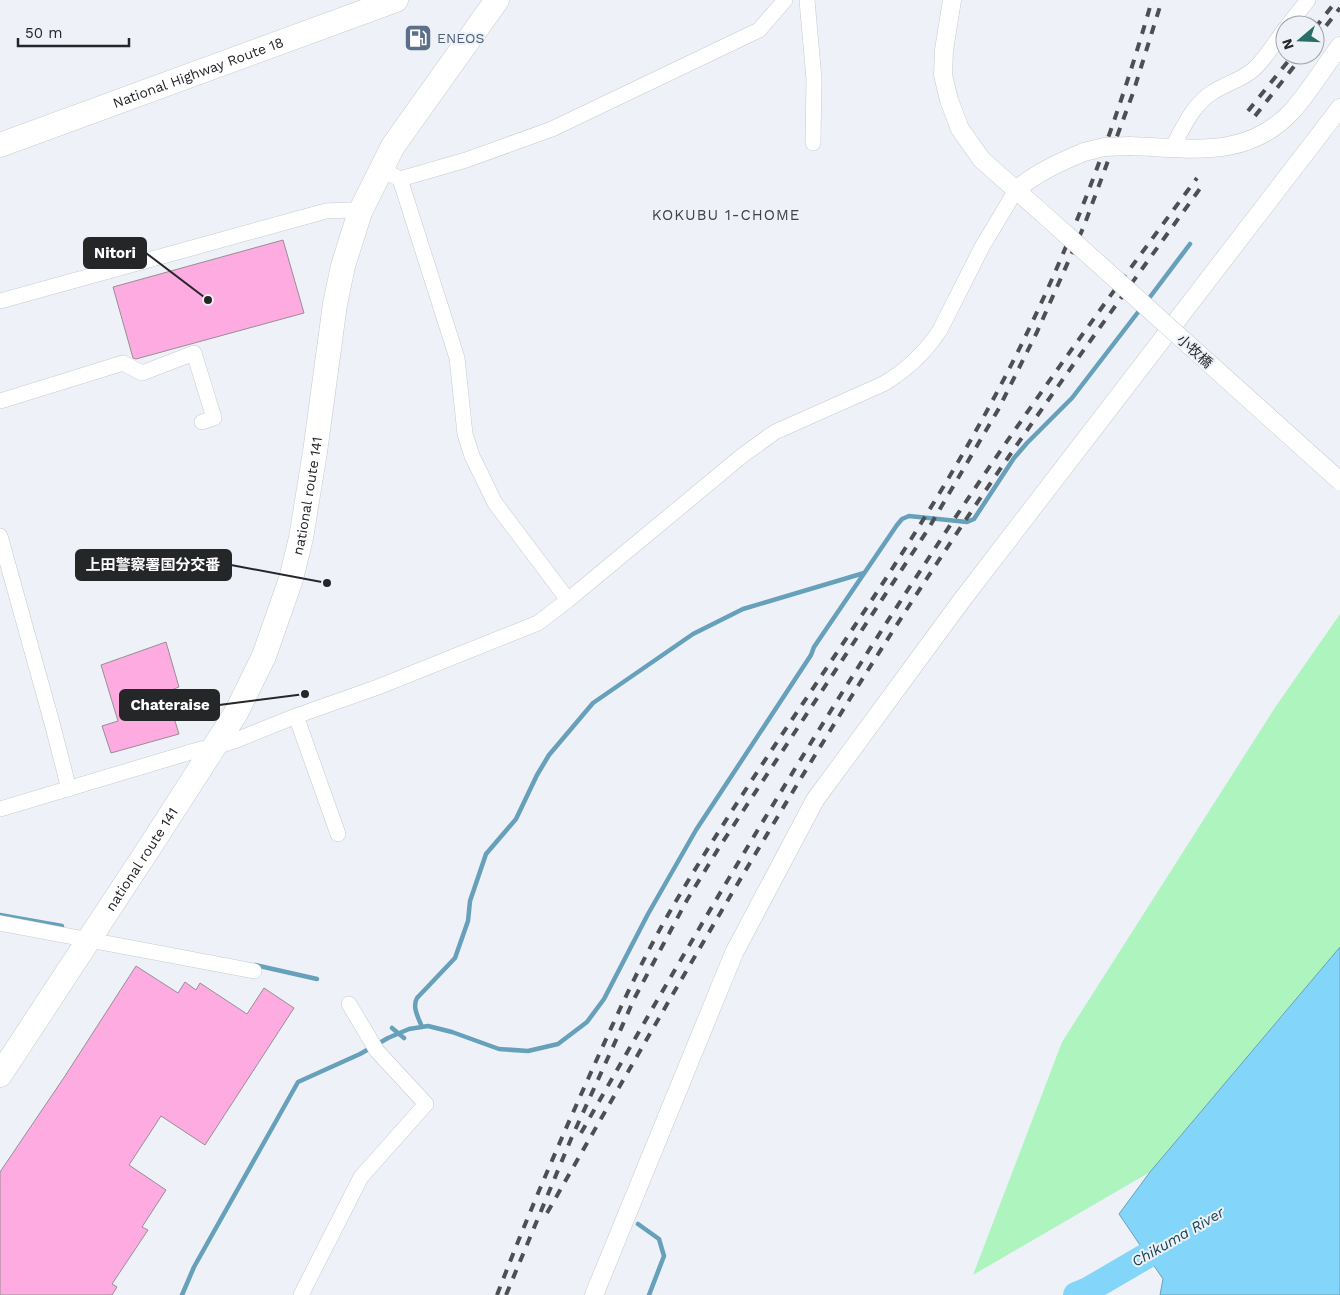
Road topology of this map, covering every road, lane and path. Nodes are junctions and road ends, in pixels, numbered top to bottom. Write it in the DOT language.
graph roads {
  1 [pos="396,0"];
  2 [pos="497,0"];
  3 [pos="785,0"];
  4 [pos="807,0"];
  5 [pos="952,0"];
  6 [pos="1308,0"];
  7 [pos="1296,15"];
  8 [pos="1275,42"];
  9 [pos="1340,46"];
  10 [pos="1340,108"];
  11 [pos="813,143"];
  12 [pos="0,145"];
  13 [pos="1172,148"];
  14 [pos="390,174"];
  15 [pos="1016,190"];
  16 [pos="360,212"];
  17 [pos="0,301"];
  18 [pos="0,401"];
  19 [pos="202,422"];
  20 [pos="1340,481"];
  21 [pos="0,536"];
  22 [pos="568,600"];
  23 [pos="296,716"];
  24 [pos="214,748"];
  25 [pos="69,789"];
  26 [pos="0,809"];
  27 [pos="338,834"];
  28 [pos="0,922"];
  29 [pos="88,940"];
  30 [pos="254,971"];
  31 [pos="348,1004"];
  32 [pos="0,1075"];
  33 [pos="300,1295"];
  34 [pos="594,1295"];
  1 -- 12 [label="highway, National Highway Route 18"];
  2 -- 14 [label="highway, national route 141"];
  3 -- 14 [label="street"];
  4 -- 11 [label="street"];
  5 -- 15 [label="street, 小牧橋"];
  6 -- 7 [label="street"];
  8 -- 13 [label="street"];
  9 -- 13 [label="street"];
  10 -- 34 [label="street"];
  13 -- 15 [label="street, bridge"];
  14 -- 16 [label="highway, national route 141"];
  14 -- 22 [label="street"];
  15 -- 20 [label="street, 小牧橋, bridge"];
  15 -- 22 [label="street"];
  16 -- 17 [label="street"];
  16 -- 24 [label="highway, national route 141"];
  18 -- 19 [label="street"];
  21 -- 25 [label="street"];
  22 -- 23 [label="street"];
  23 -- 24 [label="street"];
  23 -- 27 [label="street"];
  24 -- 25 [label="street"];
  24 -- 29 [label="highway, national route 141"];
  25 -- 26 [label="street"];
  28 -- 29 [label="street"];
  29 -- 30 [label="street"];
  29 -- 32 [label="highway, national route 141"];
  31 -- 33 [label="street"];
}
